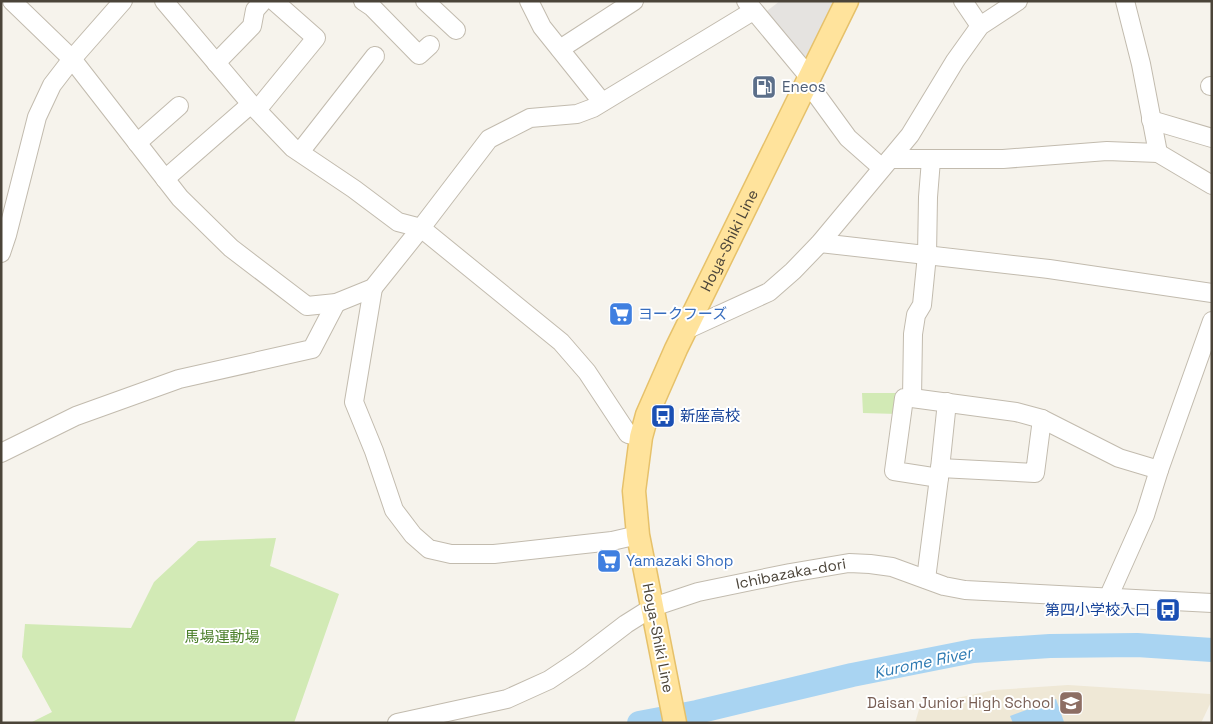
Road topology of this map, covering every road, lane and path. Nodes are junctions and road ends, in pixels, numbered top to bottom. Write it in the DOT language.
graph roads {
  1 [pos="12,1"];
  2 [pos="124,1"];
  3 [pos="164,1"];
  4 [pos="263,1"];
  5 [pos="274,1"];
  6 [pos="426,1"];
  7 [pos="529,1"];
  8 [pos="847,1"];
  9 [pos="963,1"];
  10 [pos="1018,1"];
  11 [pos="1125,1"];
  12 [pos="631,2"];
  13 [pos="371,3"];
  14 [pos="750,6"];
  15 [pos="980,26"];
  16 [pos="456,30"];
  17 [pos="430,45"];
  18 [pos="560,49"];
  19 [pos="375,56"];
  20 [pos="72,59"];
  21 [pos="216,63"];
  22 [pos="809,80"];
  23 [pos="602,102"];
  24 [pos="179,106"];
  25 [pos="254,107"];
  26 [pos="1151,120"];
  27 [pos="1212,138"];
  28 [pos="137,143"];
  29 [pos="300,152"];
  30 [pos="1158,153"];
  31 [pos="931,160"];
  32 [pos="886,163"];
  33 [pos="165,179"];
  34 [pos="1212,185"];
  35 [pos="421,228"];
  36 [pos="820,243"];
  37 [pos="1,253"];
  38 [pos="927,255"];
  39 [pos="373,288"];
  40 [pos="1212,293"];
  41 [pos="336,303"];
  42 [pos="1211,324"];
  43 [pos="686,330"];
  44 [pos="912,398"];
  45 [pos="947,402"];
  46 [pos="1042,419"];
  47 [pos="641,437"];
  48 [pos="1,454"];
  49 [pos="1159,470"];
  50 [pos="940,473"];
  51 [pos="638,535"];
  52 [pos="926,578"];
  53 [pos="1108,598"];
  54 [pos="1212,603"];
  55 [pos="653,607"];
  56 [pos="397,723"];
  57 [pos="675,723"];
  1 -- 20 [label="street"];
  2 -- 20 [label="street"];
  3 -- 21 [label="street"];
  4 -- 21 [label="street"];
  5 -- 25 [label="street"];
  6 -- 16 [label="street"];
  7 -- 18 [label="street"];
  8 -- 22 [label="main road, Hoya-Shiki Line"];
  9 -- 15 [label="street"];
  10 -- 15 [label="street"];
  11 -- 26 [label="street"];
  12 -- 18 [label="street"];
  13 -- 17 [label="street"];
  14 -- 22 [label="street"];
  14 -- 23 [label="street"];
  15 -- 32 [label="street"];
  18 -- 23 [label="street"];
  19 -- 29 [label="street"];
  20 -- 28 [label="street"];
  20 -- 37 [label="street"];
  21 -- 25 [label="street"];
  22 -- 32 [label="street"];
  22 -- 43 [label="main road, Hoya-Shiki Line"];
  23 -- 35 [label="street"];
  24 -- 28 [label="street"];
  25 -- 29 [label="street"];
  25 -- 33 [label="street"];
  26 -- 27 [label="street"];
  26 -- 30 [label="street"];
  28 -- 33 [label="street"];
  29 -- 35 [label="street"];
  30 -- 31 [label="street"];
  30 -- 34 [label="street"];
  31 -- 32 [label="street"];
  31 -- 38 [label="street"];
  32 -- 36 [label="street"];
  33 -- 41 [label="street"];
  35 -- 39 [label="street"];
  35 -- 47 [label="street"];
  36 -- 38 [label="street"];
  36 -- 43 [label="street"];
  38 -- 40 [label="street"];
  38 -- 44 [label="street"];
  39 -- 41 [label="street"];
  39 -- 51 [label="street"];
  41 -- 48 [label="street"];
  42 -- 49 [label="street"];
  43 -- 47 [label="main road, Hoya-Shiki Line"];
  44 -- 45 [label="street"];
  44 -- 50 [label="street"];
  45 -- 46 [label="street"];
  45 -- 50 [label="street"];
  46 -- 49 [label="street"];
  46 -- 50 [label="street"];
  47 -- 51 [label="main road, Hoya-Shiki Line"];
  49 -- 53 [label="street"];
  50 -- 52 [label="street"];
  51 -- 55 [label="main road, Hoya-Shiki Line"];
  52 -- 53 [label="street, Ichibazaka-dori"];
  52 -- 55 [label="street, Ichibazaka-dori"];
  53 -- 54 [label="street, Ichibazaka-dori"];
  55 -- 56 [label="street, Ichibazaka-dori"];
  55 -- 57 [label="main road, Hoya-Shiki Line"];
}
